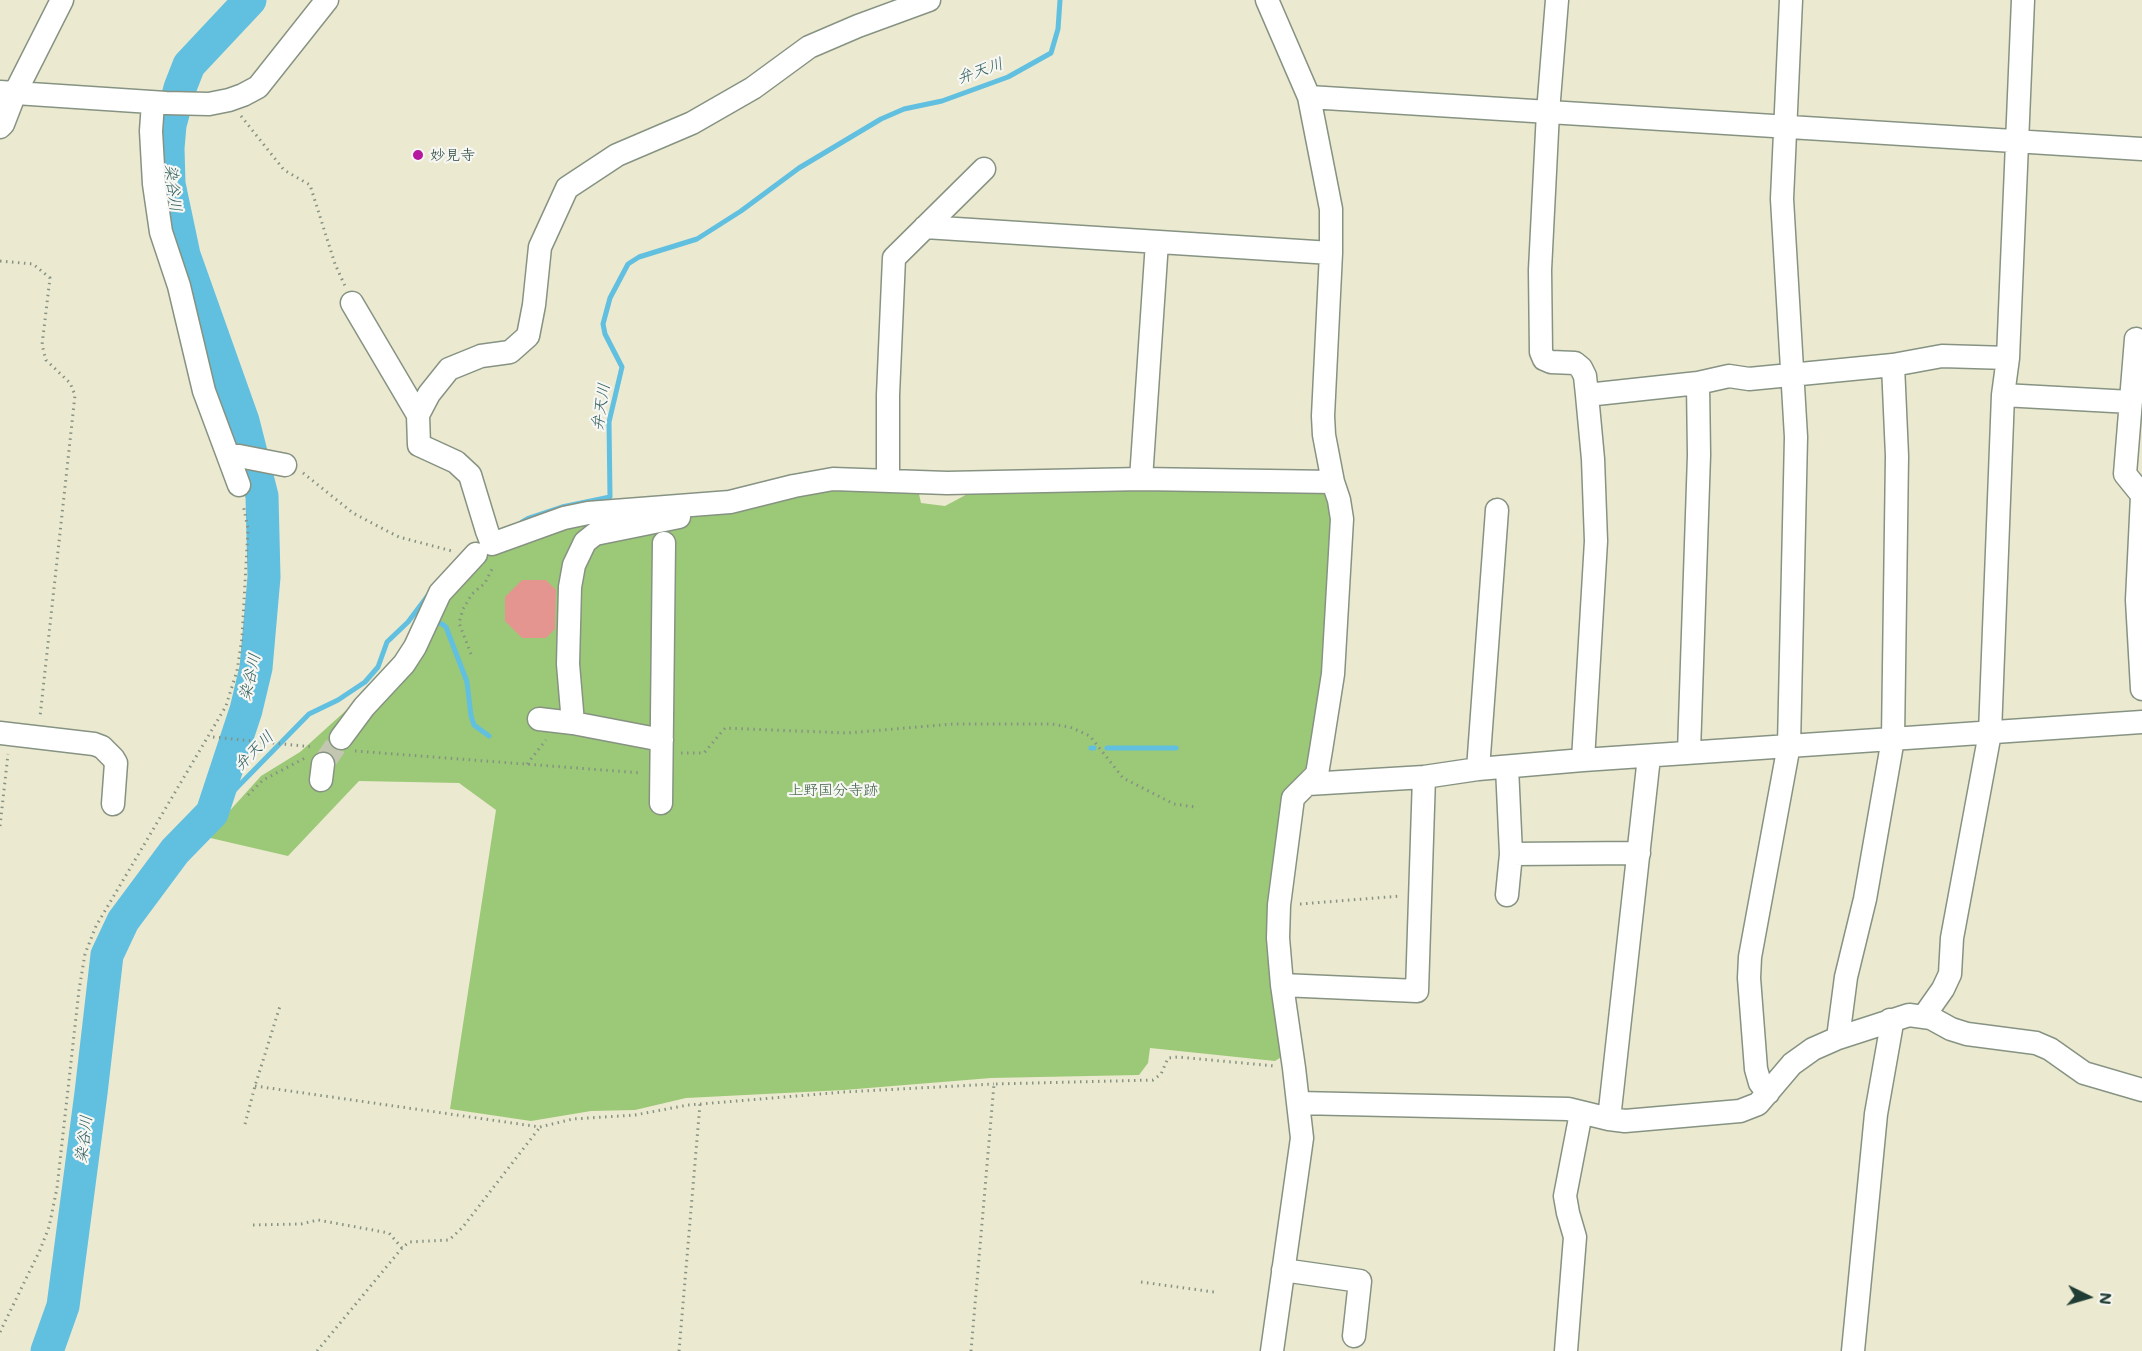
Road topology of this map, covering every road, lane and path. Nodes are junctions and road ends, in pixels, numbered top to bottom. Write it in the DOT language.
graph roads {
  1 [pos="62,0"];
  2 [pos="327,0"];
  3 [pos="928,0"];
  4 [pos="1268,0"];
  5 [pos="1557,0"];
  6 [pos="1791,0"];
  7 [pos="2023,0"];
  8 [pos="8,93"];
  9 [pos="1309,97"];
  10 [pos="219,102"];
  11 [pos="160,103"];
  12 [pos="1548,112"];
  13 [pos="1785,126"];
  14 [pos="0,127"];
  15 [pos="2017,143"];
  16 [pos="2142,149"];
  17 [pos="984,170"];
  18 [pos="925,227"];
  19 [pos="1157,242"];
  20 [pos="1331,253"];
  21 [pos="0,261"];
  22 [pos="352,303"];
  23 [pos="2136,339"];
  24 [pos="2008,358"];
  25 [pos="1893,365"];
  26 [pos="1793,374"];
  27 [pos="1698,382"];
  28 [pos="1587,395"];
  29 [pos="2003,395"];
  30 [pos="2131,402"];
  31 [pos="418,415"];
  32 [pos="234,456"];
  33 [pos="281,465"];
  34 [pos="1141,479"];
  35 [pos="888,480"];
  36 [pos="1334,482"];
  37 [pos="239,485"];
  38 [pos="2142,495"];
  39 [pos="703,504"];
  40 [pos="1497,510"];
  41 [pos="664,543"];
  42 [pos="475,550"];
  43 [pos="471,654"];
  44 [pos="2142,689"];
  45 [pos="2142,699"];
  46 [pos="557,722"];
  47 [pos="2142,722"];
  48 [pos="5,734"];
  49 [pos="1990,734"];
  50 [pos="213,736"];
  51 [pos="38,737"];
  52 [pos="1893,739"];
  53 [pos="347,744"];
  54 [pos="1789,745"];
  55 [pos="1689,752"];
  56 [pos="662,756"];
  57 [pos="1649,757"];
  58 [pos="1583,760"];
  59 [pos="527,764"];
  60 [pos="1507,767"];
  61 [pos="1478,769"];
  62 [pos="1424,777"];
  63 [pos="1308,784"];
  64 [pos="248,795"];
  65 [pos="113,804"];
  66 [pos="661,804"];
  67 [pos="1195,807"];
  68 [pos="0,826"];
  69 [pos="1639,853"];
  70 [pos="1510,854"];
  71 [pos="1421,895"];
  72 [pos="1507,895"];
  73 [pos="1279,905"];
  74 [pos="1282,986"];
  75 [pos="280,1006"];
  76 [pos="1924,1016"];
  77 [pos="1890,1020"];
  78 [pos="1838,1038"];
  79 [pos="1294,1068"];
  80 [pos="994,1084"];
  81 [pos="255,1086"];
  82 [pos="2142,1090"];
  83 [pos="1768,1093"];
  84 [pos="1298,1103"];
  85 [pos="700,1104"];
  86 [pos="1581,1113"];
  87 [pos="1609,1119"];
  88 [pos="245,1124"];
  89 [pos="540,1127"];
  90 [pos="253,1225"];
  91 [pos="402,1248"];
  92 [pos="1283,1270"];
  93 [pos="1141,1282"];
  94 [pos="1214,1292"];
  95 [pos="0,1332"];
  96 [pos="1354,1336"];
  97 [pos="317,1351"];
  98 [pos="680,1351"];
  99 [pos="971,1351"];
  100 [pos="1272,1351"];
  101 [pos="1566,1351"];
  102 [pos="1853,1351"];
  1 -- 8 [label="street"];
  2 -- 10 [label="street"];
  3 -- 31 [label="street"];
  4 -- 9 [label="street"];
  5 -- 12 [label="street"];
  6 -- 13 [label="street"];
  7 -- 15 [label="street"];
  8 -- 11 [label="street"];
  8 -- 14 [label="street"];
  9 -- 12 [label="street"];
  9 -- 20 [label="street"];
  10 -- 11 [label="street"];
  10 -- 22 [label="path"];
  11 -- 32 [label="street"];
  12 -- 13 [label="street"];
  12 -- 28 [label="street"];
  13 -- 15 [label="street"];
  13 -- 26 [label="street"];
  15 -- 16 [label="street"];
  15 -- 24 [label="street"];
  17 -- 18 [label="street"];
  18 -- 19 [label="street"];
  18 -- 35 [label="street"];
  19 -- 20 [label="street"];
  19 -- 34 [label="street"];
  20 -- 36 [label="street"];
  21 -- 51 [label="path"];
  22 -- 31 [label="street"];
  23 -- 30 [label="street"];
  24 -- 25 [label="street"];
  24 -- 29 [label="street"];
  25 -- 26 [label="street"];
  25 -- 52 [label="street"];
  26 -- 27 [label="street"];
  26 -- 54 [label="street"];
  27 -- 28 [label="street"];
  27 -- 55 [label="street"];
  28 -- 58 [label="street"];
  29 -- 30 [label="street"];
  29 -- 49 [label="street"];
  30 -- 38 [label="street"];
  31 -- 42 [label="street"];
  32 -- 33 [label="street"];
  32 -- 37 [label="street"];
  33 -- 42 [label="path"];
  34 -- 35 [label="street"];
  34 -- 36 [label="street"];
  35 -- 39 [label="street"];
  36 -- 63 [label="street"];
  37 -- 95 [label="path"];
  38 -- 44 [label="street"];
  39 -- 42 [label="street"];
  39 -- 46 [label="street"];
  40 -- 61 [label="street"];
  41 -- 56 [label="street"];
  42 -- 43 [label="path"];
  42 -- 53 [label="street"];
  45 -- 47 [label="street"];
  46 -- 56 [label="street"];
  46 -- 59 [label="path"];
  47 -- 49 [label="street"];
  48 -- 51 [label="street"];
  48 -- 68 [label="path"];
  49 -- 52 [label="street"];
  49 -- 76 [label="street"];
  50 -- 64 [label="path"];
  51 -- 65 [label="street"];
  52 -- 54 [label="street"];
  52 -- 78 [label="street"];
  53 -- 59 [label="path"];
  54 -- 55 [label="street"];
  54 -- 83 [label="street"];
  55 -- 57 [label="street"];
  56 -- 59 [label="path"];
  56 -- 66 [label="street"];
  56 -- 67 [label="path"];
  57 -- 58 [label="street"];
  57 -- 69 [label="street"];
  58 -- 60 [label="street"];
  60 -- 61 [label="street"];
  60 -- 70 [label="street"];
  61 -- 62 [label="street"];
  62 -- 63 [label="street"];
  62 -- 71 [label="street"];
  63 -- 73 [label="street"];
  69 -- 70 [label="street"];
  69 -- 87 [label="street"];
  70 -- 72 [label="street"];
  71 -- 73 [label="path"];
  71 -- 74 [label="street"];
  73 -- 74 [label="street"];
  74 -- 79 [label="street"];
  75 -- 81 [label="path"];
  76 -- 77 [label="street"];
  76 -- 82 [label="street"];
  77 -- 78 [label="street"];
  77 -- 102 [label="street"];
  78 -- 83 [label="street"];
  79 -- 80 [label="path"];
  79 -- 84 [label="street"];
  80 -- 85 [label="path"];
  80 -- 99 [label="path"];
  81 -- 88 [label="path"];
  81 -- 89 [label="path"];
  83 -- 87 [label="street"];
  84 -- 86 [label="street"];
  84 -- 92 [label="street"];
  85 -- 89 [label="path"];
  85 -- 98 [label="path"];
  86 -- 87 [label="street"];
  86 -- 101 [label="street"];
  89 -- 91 [label="path"];
  90 -- 91 [label="path"];
  91 -- 97 [label="path"];
  92 -- 96 [label="street"];
  92 -- 100 [label="street"];
  93 -- 94 [label="path"];
}
